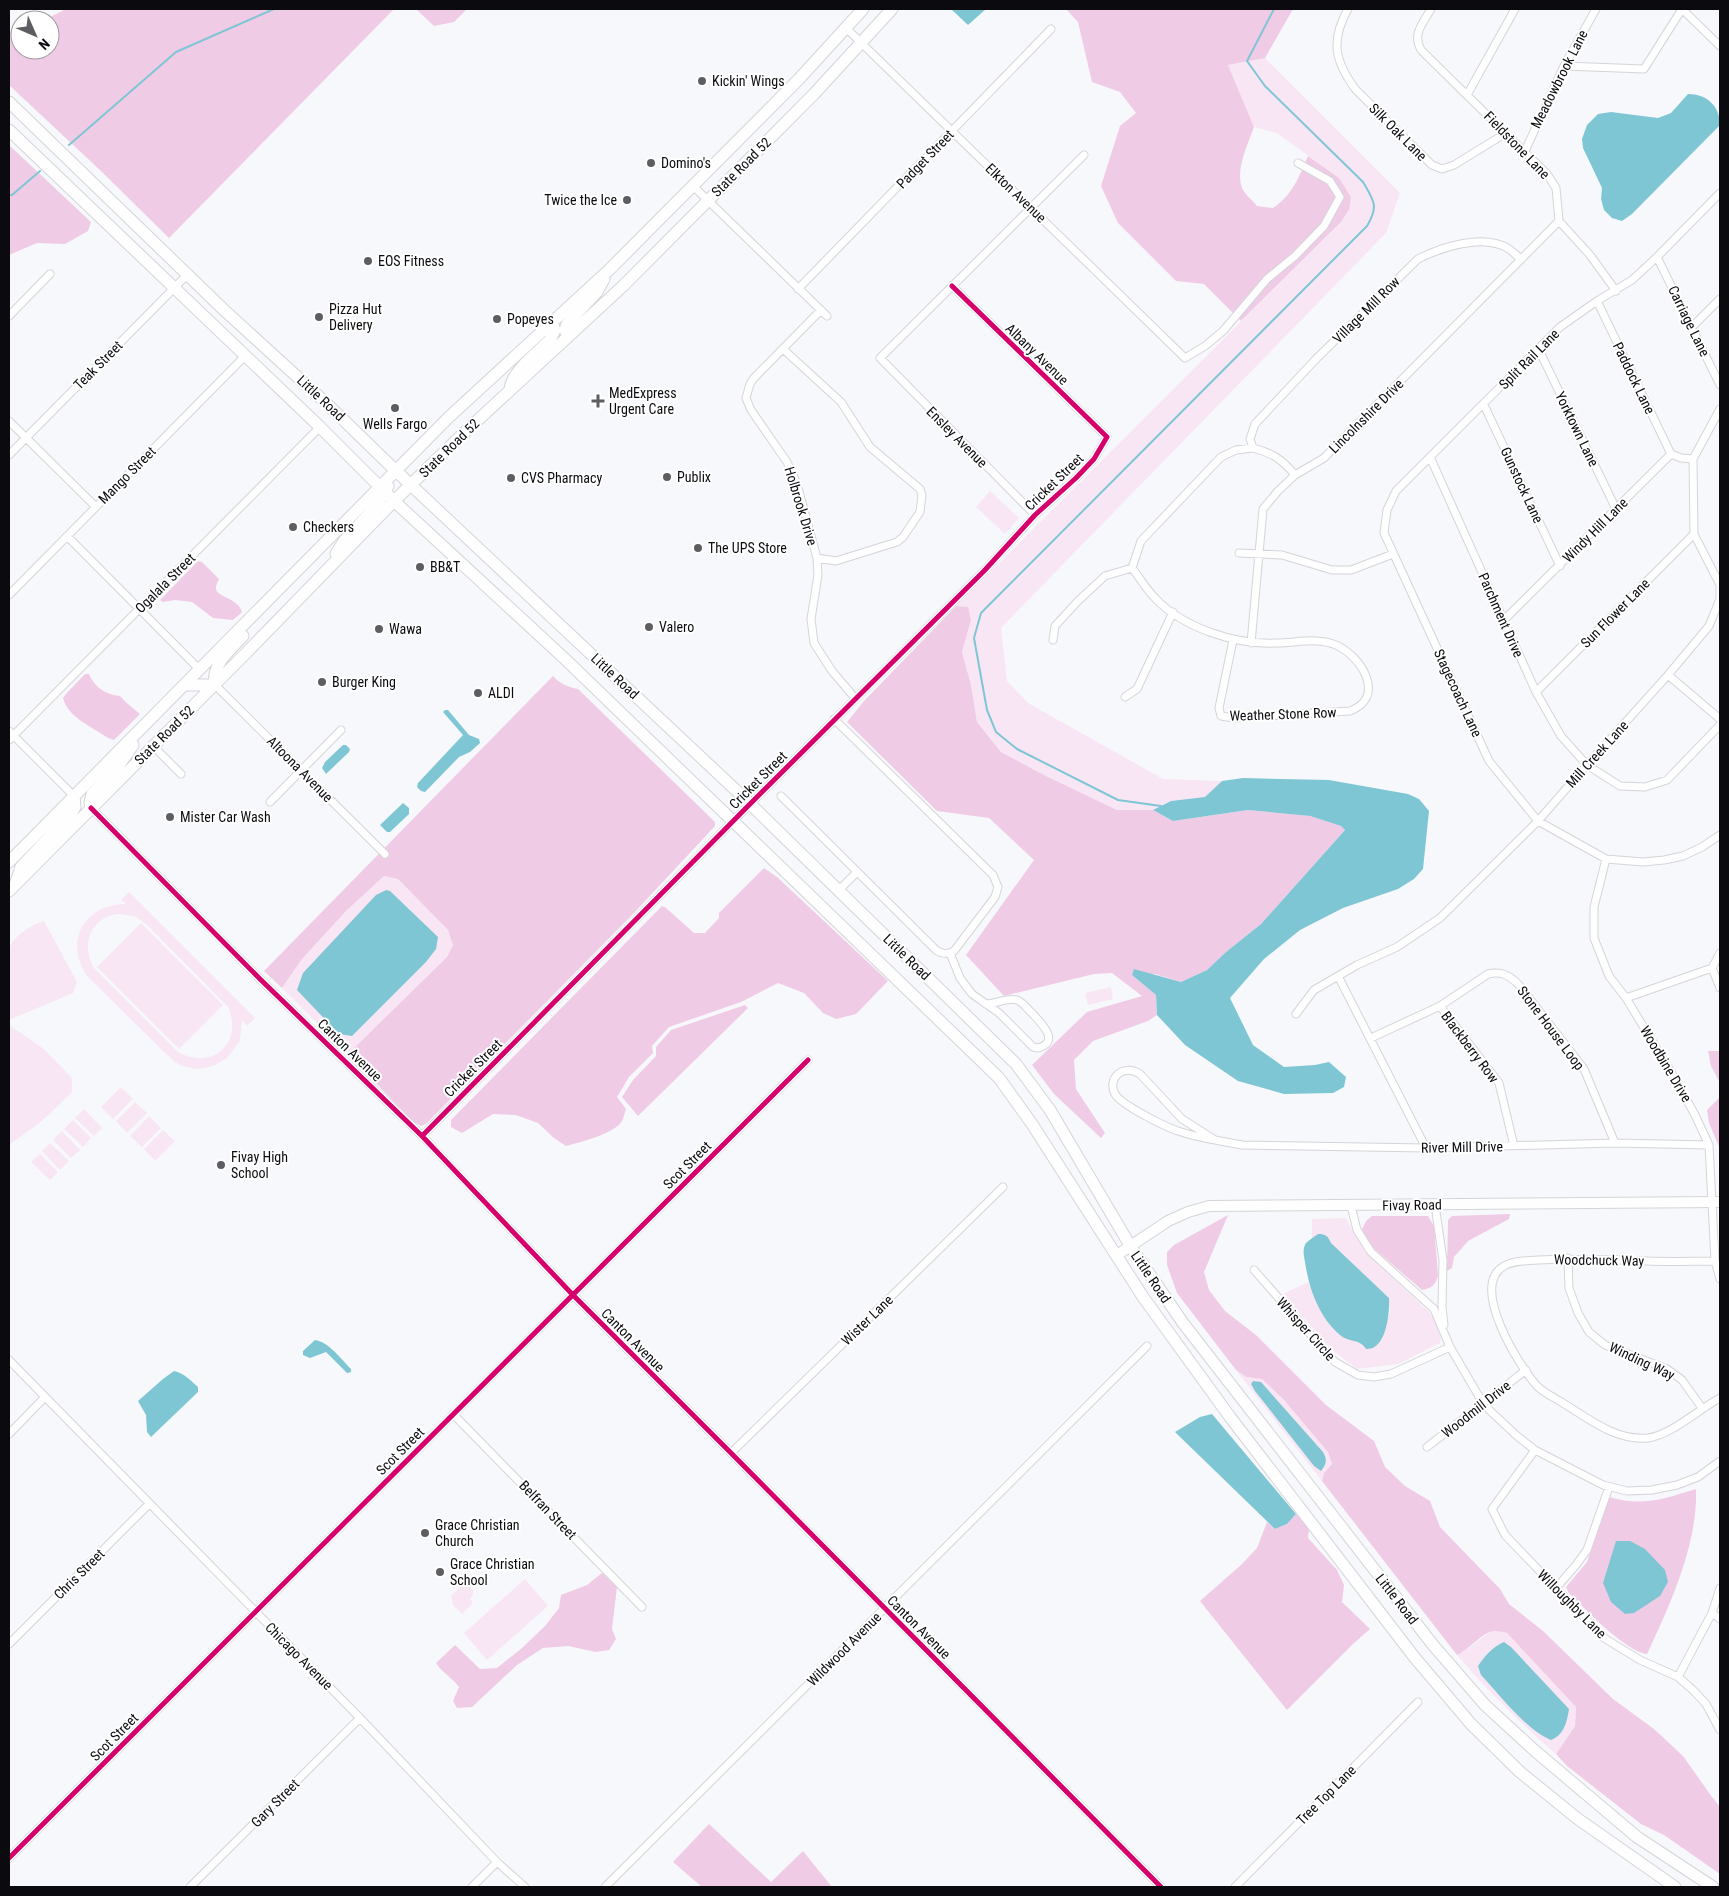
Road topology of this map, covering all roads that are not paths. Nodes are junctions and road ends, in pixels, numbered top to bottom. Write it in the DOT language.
graph roads {
  1 [pos="863,9"];
  2 [pos="892,9"];
  3 [pos="1348,9"];
  4 [pos="1431,9"];
  5 [pos="1515,9"];
  6 [pos="1596,9"];
  7 [pos="1682,9"];
  8 [pos="846,28"];
  9 [pos="1051,29"];
  10 [pos="862,43"];
  11 [pos="1720,46"];
  12 [pos="1564,66"];
  13 [pos="1467,95"];
  14 [pos="9,102"];
  15 [pos="9,130"];
  16 [pos="952,131"];
  17 [pos="1506,133"];
  18 [pos="1525,151"];
  19 [pos="1084,155"];
  20 [pos="1298,163"];
  21 [pos="692,185"];
  22 [pos="1720,193"];
  23 [pos="708,200"];
  24 [pos="1031,208"];
  25 [pos="1559,221"];
  26 [pos="1658,257"];
  27 [pos="1521,260"];
  28 [pos="606,272"];
  29 [pos="50,274"];
  30 [pos="188,275"];
  31 [pos="952,286"];
  32 [pos="175,288"];
  33 [pos="798,289"];
  34 [pos="1616,290"];
  35 [pos="1720,299"];
  36 [pos="1597,301"];
  37 [pos="821,310"];
  38 [pos="9,316"];
  39 [pos="827,316"];
  40 [pos="551,323"];
  41 [pos="1691,328"];
  42 [pos="568,337"];
  43 [pos="783,348"];
  44 [pos="1538,348"];
  45 [pos="245,356"];
  46 [pos="1720,385"];
  47 [pos="510,390"];
  48 [pos="1484,405"];
  49 [pos="1720,409"];
  50 [pos="9,422"];
  51 [pos="320,427"];
  52 [pos="1107,437"];
  53 [pos="26,438"];
  54 [pos="1253,448"];
  55 [pos="1671,454"];
  56 [pos="9,456"];
  57 [pos="1430,457"];
  58 [pos="1693,459"];
  59 [pos="396,471"];
  60 [pos="1295,474"];
  61 [pos="411,485"];
  62 [pos="382,490"];
  63 [pos="394,501"];
  64 [pos="96,507"];
  65 [pos="1616,509"];
  66 [pos="1035,515"];
  67 [pos="1694,534"];
  68 [pos="67,536"];
  69 [pos="1239,553"];
  70 [pos="1258,554"];
  71 [pos="1393,554"];
  72 [pos="817,558"];
  73 [pos="1560,566"];
  74 [pos="329,568"];
  75 [pos="1132,568"];
  76 [pos="9,595"];
  77 [pos="139,609"];
  78 [pos="257,611"];
  79 [pos="1173,612"];
  80 [pos="1503,621"];
  81 [pos="1052,640"];
  82 [pos="1233,640"];
  83 [pos="1251,643"];
  84 [pos="200,670"];
  85 [pos="1668,675"];
  86 [pos="215,684"];
  87 [pos="185,685"];
  88 [pos="1536,692"];
  89 [pos="854,698"];
  90 [pos="1125,698"];
  91 [pos="154,715"];
  92 [pos="834,719"];
  93 [pos="1720,719"];
  94 [pos="1720,725"];
  95 [pos="341,730"];
  96 [pos="10,736"];
  97 [pos="153,746"];
  98 [pos="1587,765"];
  99 [pos="301,770"];
  100 [pos="181,774"];
  101 [pos="74,796"];
  102 [pos="781,796"];
  103 [pos="270,802"];
  104 [pos="750,804"];
  105 [pos="91,808"];
  106 [pos="733,821"];
  107 [pos="1538,822"];
  108 [pos="1720,835"];
  109 [pos="385,854"];
  110 [pos="1606,859"];
  111 [pos="9,862"];
  112 [pos="857,872"];
  113 [pos="12,887"];
  114 [pos="839,890"];
  115 [pos="950,953"];
  116 [pos="1720,954"];
  117 [pos="1712,968"];
  118 [pos="1338,976"];
  119 [pos="1720,988"];
  120 [pos="1626,998"];
  121 [pos="986,1004"];
  122 [pos="1440,1006"];
  123 [pos="1296,1014"];
  124 [pos="1371,1038"];
  125 [pos="808,1060"];
  126 [pos="422,1136"];
  127 [pos="1215,1140"];
  128 [pos="1615,1143"];
  129 [pos="1514,1146"];
  130 [pos="1709,1146"];
  131 [pos="1426,1148"];
  132 [pos="1002,1187"];
  133 [pos="1716,1202"];
  134 [pos="1435,1205"];
  135 [pos="1351,1206"];
  136 [pos="1131,1246"];
  137 [pos="1117,1255"];
  138 [pos="1568,1258"];
  139 [pos="1716,1261"];
  140 [pos="1254,1270"];
  141 [pos="1720,1279"];
  142 [pos="572,1295"];
  143 [pos="1445,1335"];
  144 [pos="1147,1346"];
  145 [pos="1450,1347"];
  146 [pos="9,1360"];
  147 [pos="1526,1370"];
  148 [pos="45,1397"];
  149 [pos="1720,1398"];
  150 [pos="1484,1405"];
  151 [pos="1702,1408"];
  152 [pos="453,1414"];
  153 [pos="9,1434"];
  154 [pos="1426,1447"];
  155 [pos="1536,1450"];
  156 [pos="731,1453"];
  157 [pos="1720,1461"];
  158 [pos="1609,1486"];
  159 [pos="149,1504"];
  160 [pos="1556,1588"];
  161 [pos="1720,1588"];
  162 [pos="642,1606"];
  163 [pos="884,1608"];
  164 [pos="255,1612"];
  165 [pos="1712,1613"];
  166 [pos="1720,1619"];
  167 [pos="9,1644"];
  168 [pos="1678,1677"];
  169 [pos="1418,1702"];
  170 [pos="360,1718"];
  171 [pos="1720,1730"];
  172 [pos="9,1858"];
  173 [pos="497,1862"];
  174 [pos="190,1887"];
  175 [pos="472,1887"];
  176 [pos="525,1887"];
  177 [pos="605,1887"];
  178 [pos="1161,1887"];
  179 [pos="1235,1887"];
  180 [pos="1675,1887"];
  181 [pos="1713,1887"];
  1 -- 8 [label="main road, State Road 52"];
  2 -- 10 [label="main road, State Road 52"];
  3 -- 17 [label="street, Silk Oak Lane"];
  4 -- 13 [label="street, Fieldstone Lane"];
  5 -- 13 [label="street"];
  6 -- 12 [label="street, Meadowbrook Lane"];
  7 -- 11 [label="street"];
  7 -- 12 [label="street"];
  8 -- 10 [label="street, Elkton Avenue"];
  8 -- 21 [label="main road, State Road 52"];
  9 -- 16 [label="street, Padget Street"];
  10 -- 16 [label="street, Elkton Avenue"];
  10 -- 23 [label="main road, State Road 52"];
  12 -- 18 [label="street, Meadowbrook Lane"];
  13 -- 17 [label="street, Fieldstone Lane"];
  14 -- 30 [label="main road, Little Road"];
  15 -- 32 [label="main road, Little Road"];
  16 -- 24 [label="street, Elkton Avenue"];
  16 -- 33 [label="street, Padget Street"];
  17 -- 18 [label="street, Fieldstone Lane"];
  18 -- 25 [label="street, Fieldstone Lane"];
  19 -- 24 [label="street"];
  20 -- 24 [label="street, Elkton Avenue"];
  21 -- 23 [label="street"];
  21 -- 28 [label="main road, State Road 52"];
  22 -- 26 [label="street, Split Rail Lane"];
  23 -- 33 [label="street"];
  23 -- 42 [label="main road, State Road 52"];
  24 -- 31 [label="street"];
  25 -- 27 [label="street, Lincolnshire Drive"];
  25 -- 34 [label="street"];
  26 -- 34 [label="street, Split Rail Lane"];
  26 -- 41 [label="street, Carriage Lane"];
  27 -- 54 [label="street, Village Mill Row"];
  27 -- 60 [label="street, Lincolnshire Drive"];
  28 -- 40 [label="main road, State Road 52"];
  28 -- 42 [label="main road"];
  29 -- 38 [label="street"];
  30 -- 32 [label="street, Teak Street"];
  30 -- 59 [label="main road, Little Road"];
  31 -- 52 [label="street, Albany Avenue"];
  31 -- 66 [label="street, Ensley Avenue"];
  32 -- 45 [label="main road, Little Road"];
  32 -- 53 [label="street, Teak Street"];
  33 -- 37 [label="street"];
  34 -- 36 [label="street, Split Rail Lane"];
  35 -- 41 [label="street"];
  36 -- 44 [label="street, Split Rail Lane"];
  36 -- 55 [label="street, Paddock Lane"];
  37 -- 39 [label="street"];
  37 -- 43 [label="street, Holbrook Drive"];
  40 -- 47 [label="main road"];
  40 -- 59 [label="main road, State Road 52"];
  41 -- 46 [label="street, Carriage Lane"];
  42 -- 47 [label="main road, State Road 52"];
  43 -- 72 [label="street, Holbrook Drive"];
  43 -- 72 [label="street"];
  44 -- 48 [label="street, Split Rail Lane"];
  44 -- 65 [label="street, Yorktown Lane"];
  45 -- 51 [label="main road, Little Road"];
  45 -- 64 [label="street, Mango Street"];
  47 -- 61 [label="main road, State Road 52"];
  48 -- 57 [label="street, Split Rail Lane"];
  48 -- 73 [label="street, Gunstock Lane"];
  49 -- 58 [label="street, Mill Creek Lane"];
  50 -- 53 [label="street"];
  51 -- 62 [label="main road, Little Road"];
  51 -- 77 [label="street, Ogalala Street"];
  52 -- 66 [label="street, Cricket Street"];
  53 -- 56 [label="street, Teak Street"];
  53 -- 64 [label="street"];
  54 -- 60 [label="street"];
  54 -- 75 [label="street"];
  55 -- 58 [label="street"];
  55 -- 65 [label="street, Windy Hill Lane"];
  57 -- 71 [label="street, Split Rail Lane"];
  57 -- 80 [label="street, Parchment Drive"];
  58 -- 67 [label="street, Mill Creek Lane"];
  59 -- 61 [label="main road, Little Road"];
  59 -- 62 [label="main road, State Road 52"];
  60 -- 70 [label="street, Lincolnshire Drive"];
  61 -- 63 [label="main road, State Road 52"];
  61 -- 104 [label="main road, Little Road"];
  62 -- 63 [label="main road, Little Road"];
  62 -- 74 [label="main road"];
  62 -- 78 [label="main road, State Road 52"];
  63 -- 74 [label="main road, State Road 52"];
  63 -- 106 [label="main road, Little Road"];
  64 -- 68 [label="street, Mango Street"];
  65 -- 73 [label="street, Windy Hill Lane"];
  66 -- 89 [label="street, Cricket Street"];
  67 -- 85 [label="street, Mill Creek Lane"];
  67 -- 88 [label="street, Sun Flower Lane"];
  68 -- 76 [label="street, Mango Street"];
  68 -- 77 [label="street"];
  69 -- 70 [label="street"];
  70 -- 71 [label="street"];
  70 -- 83 [label="street, Lincolnshire Drive"];
  71 -- 107 [label="street, Stagecoach Lane"];
  72 -- 89 [label="street, Holbrook Drive"];
  73 -- 80 [label="street, Windy Hill Lane"];
  74 -- 86 [label="main road, State Road 52"];
  75 -- 79 [label="street"];
  75 -- 81 [label="street"];
  77 -- 84 [label="street"];
  77 -- 96 [label="street, Ogalala Street"];
  78 -- 84 [label="main road, State Road 52"];
  78 -- 86 [label="main road"];
  79 -- 82 [label="street"];
  79 -- 90 [label="street"];
  80 -- 88 [label="street, Parchment Drive"];
  82 -- 83 [label="street"];
  82 -- 83 [label="street, Weather Stone Row"];
  84 -- 87 [label="main road, State Road 52"];
  85 -- 93 [label="street"];
  85 -- 98 [label="street, Mill Creek Lane"];
  86 -- 87 [label="main road"];
  86 -- 97 [label="main road, State Road 52"];
  86 -- 99 [label="street, Altoona Avenue"];
  87 -- 91 [label="main road, State Road 52"];
  88 -- 98 [label="street, Parchment Drive"];
  89 -- 92 [label="street, Cricket Street"];
  91 -- 101 [label="main road, State Road 52"];
  91 -- 105 [label="main road"];
  92 -- 104 [label="street, Cricket Street"];
  92 -- 115 [label="street"];
  94 -- 98 [label="street, Parchment Drive"];
  95 -- 99 [label="street"];
  96 -- 101 [label="street"];
  97 -- 100 [label="street"];
  97 -- 105 [label="main road, State Road 52"];
  98 -- 107 [label="street, Mill Creek Lane"];
  99 -- 103 [label="street"];
  99 -- 109 [label="street, Altoona Avenue"];
  101 -- 111 [label="main road, State Road 52"];
  101 -- 113 [label="main road"];
  102 -- 112 [label="street"];
  104 -- 106 [label="street, Cricket Street"];
  104 -- 114 [label="main road, Little Road"];
  105 -- 113 [label="main road, State Road 52"];
  105 -- 126 [label="street, Canton Avenue"];
  106 -- 126 [label="street, Cricket Street"];
  106 -- 137 [label="main road, Little Road"];
  107 -- 110 [label="street"];
  107 -- 118 [label="street, Mill Creek Lane"];
  108 -- 110 [label="street"];
  110 -- 120 [label="street, Woodbine Drive"];
  112 -- 114 [label="street"];
  112 -- 115 [label="street"];
  114 -- 136 [label="main road, Little Road"];
  115 -- 121 [label="street"];
  116 -- 117 [label="street"];
  117 -- 119 [label="street"];
  117 -- 120 [label="street"];
  118 -- 123 [label="street, Mill Creek Lane"];
  118 -- 124 [label="street"];
  120 -- 130 [label="street, Woodbine Drive"];
  121 -- 121 [label="street"];
  122 -- 124 [label="street, Stone House Loop"];
  122 -- 128 [label="street, Stone House Loop"];
  122 -- 129 [label="street, Blackberry Row"];
  124 -- 131 [label="street"];
  125 -- 142 [label="street, Scot Street"];
  126 -- 142 [label="street, Canton Avenue"];
  127 -- 127 [label="street, River Mill Drive"];
  127 -- 131 [label="street, River Mill Drive"];
  128 -- 129 [label="street, River Mill Drive"];
  128 -- 130 [label="street, River Mill Drive"];
  129 -- 131 [label="street, River Mill Drive"];
  130 -- 133 [label="street, Woodbine Drive"];
  132 -- 156 [label="street, Wister Lane"];
  133 -- 134 [label="street, Fivay Road"];
  133 -- 139 [label="street, Woodbine Drive"];
  134 -- 135 [label="street, Fivay Road"];
  134 -- 143 [label="street"];
  135 -- 136 [label="street, Fivay Road"];
  135 -- 143 [label="street"];
  136 -- 137 [label="street, Fivay Road"];
  136 -- 181 [label="main road, Little Road"];
  137 -- 180 [label="main road, Little Road"];
  138 -- 139 [label="street, Woodchuck Way"];
  138 -- 147 [label="street, Woodchuck Way"];
  138 -- 151 [label="street, Winding Way"];
  139 -- 141 [label="street, Woodbine Drive"];
  140 -- 145 [label="street, Whisper Circle"];
  142 -- 152 [label="street, Scot Street"];
  142 -- 156 [label="street, Canton Avenue"];
  143 -- 145 [label="street"];
  144 -- 163 [label="street, Wildwood Avenue"];
  145 -- 150 [label="street"];
  146 -- 148 [label="street, Chicago Avenue"];
  147 -- 150 [label="street, Woodmill Drive"];
  147 -- 151 [label="street"];
  148 -- 153 [label="street"];
  148 -- 159 [label="street, Chicago Avenue"];
  149 -- 151 [label="street"];
  150 -- 154 [label="street, Woodmill Drive"];
  150 -- 155 [label="street"];
  152 -- 162 [label="street, Belfran Street"];
  152 -- 164 [label="street, Scot Street"];
  155 -- 158 [label="street"];
  155 -- 160 [label="street, Willoughby Lane"];
  156 -- 163 [label="street, Canton Avenue"];
  157 -- 158 [label="street"];
  158 -- 160 [label="street"];
  159 -- 164 [label="street, Chicago Avenue"];
  159 -- 167 [label="street, Chris Street"];
  160 -- 168 [label="street, Willoughby Lane"];
  161 -- 165 [label="street"];
  163 -- 177 [label="street, Wildwood Avenue"];
  163 -- 178 [label="street, Canton Avenue"];
  164 -- 170 [label="street, Chicago Avenue"];
  164 -- 172 [label="street, Scot Street"];
  165 -- 166 [label="street"];
  165 -- 168 [label="street"];
  168 -- 171 [label="street, Willoughby Lane"];
  169 -- 179 [label="street, Tree Top Lane"];
  170 -- 173 [label="street, Chicago Avenue"];
  170 -- 174 [label="street, Gary Street"];
  173 -- 175 [label="street"];
  173 -- 176 [label="street, Chicago Avenue"];
}
